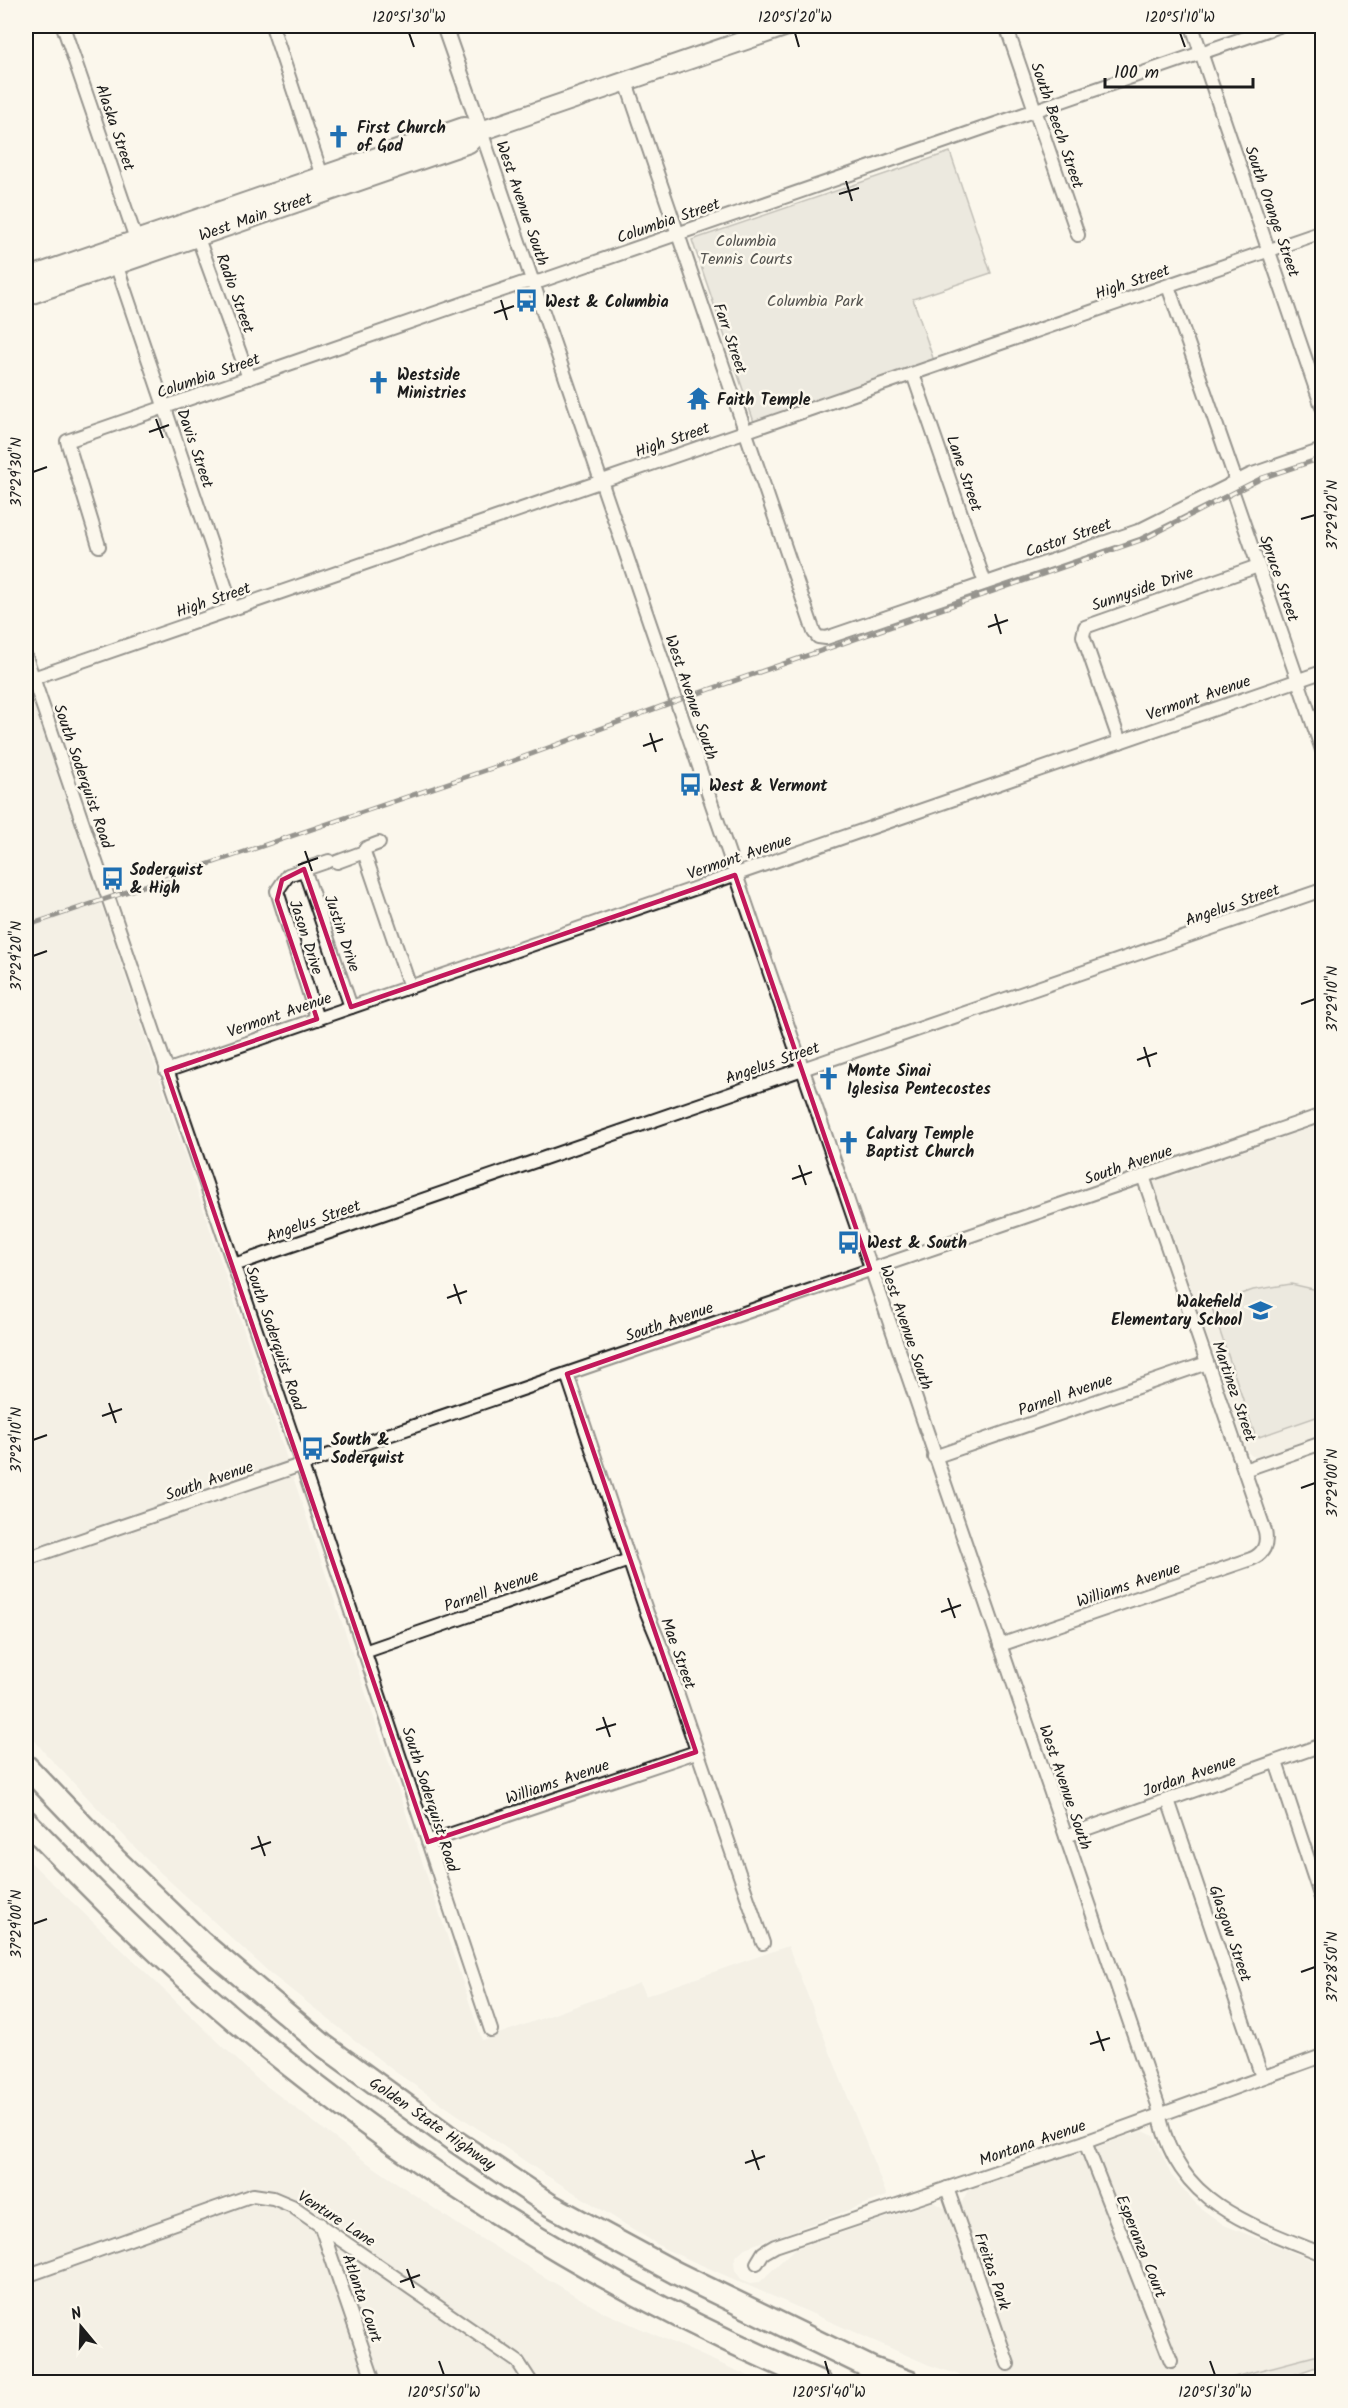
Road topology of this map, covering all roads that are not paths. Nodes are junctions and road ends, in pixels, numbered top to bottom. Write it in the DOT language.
graph roads {
  1 [pos="63,26"];
  2 [pos="272,26"];
  3 [pos="444,26"];
  4 [pos="787,26"];
  5 [pos="1006,26"];
  6 [pos="1192,26"];
  7 [pos="1279,26"];
  8 [pos="1201,53"];
  9 [pos="626,82"];
  10 [pos="1035,111"];
  11 [pos="481,131"];
  12 [pos="322,176"];
  13 [pos="195,228"];
  14 [pos="1323,232"];
  15 [pos="678,234"];
  16 [pos="1078,235"];
  17 [pos="136,239"];
  18 [pos="1268,250"];
  19 [pos="116,264"];
  20 [pos="26,278"];
  21 [pos="533,282"];
  22 [pos="1168,286"];
  23 [pos="26,296"];
  24 [pos="913,374"];
  25 [pos="249,378"];
  26 [pos="165,407"];
  27 [pos="1323,407"];
  28 [pos="745,431"];
  29 [pos="1323,450"];
  30 [pos="601,481"];
  31 [pos="1233,483"];
  32 [pos="99,546"];
  33 [pos="1258,566"];
  34 [pos="985,583"];
  35 [pos="233,609"];
  36 [pos="818,638"];
  37 [pos="26,657"];
  38 [pos="1323,672"];
  39 [pos="33,678"];
  40 [pos="1298,680"];
  41 [pos="1120,742"];
  42 [pos="1323,750"];
  43 [pos="379,843"];
  44 [pos="364,852"];
  45 [pos="304,869"];
  46 [pos="735,874"];
  47 [pos="1323,890"];
  48 [pos="410,987"];
  49 [pos="351,1007"];
  50 [pos="317,1019"];
  51 [pos="802,1069"];
  52 [pos="166,1071"];
  53 [pos="1323,1114"];
  54 [pos="1143,1176"];
  55 [pos="234,1265"];
  56 [pos="870,1269"];
  57 [pos="1208,1363"];
  58 [pos="567,1374"];
  59 [pos="1323,1443"];
  60 [pos="934,1458"];
  61 [pos="302,1465"];
  62 [pos="1244,1470"];
  63 [pos="1264,1548"];
  64 [pos="26,1559"];
  65 [pos="629,1560"];
  66 [pos="1000,1646"];
  67 [pos="364,1652"];
  68 [pos="1323,1745"];
  69 [pos="696,1752"];
  70 [pos="1276,1762"];
  71 [pos="26,1766"];
  72 [pos="1168,1800"];
  73 [pos="26,1821"];
  74 [pos="1065,1836"];
  75 [pos="428,1842"];
  76 [pos="1323,1901"];
  77 [pos="763,1943"];
  78 [pos="491,2030"];
  79 [pos="1323,2056"];
  80 [pos="1262,2077"];
  81 [pos="1159,2114"];
  82 [pos="1085,2142"];
  83 [pos="947,2188"];
  84 [pos="320,2224"];
  85 [pos="1323,2253"];
  86 [pos="757,2263"];
  87 [pos="26,2276"];
  88 [pos="1171,2361"];
  89 [pos="1008,2364"];
  90 [pos="1323,2379"];
  91 [pos="374,2382"];
  92 [pos="531,2382"];
  93 [pos="820,2382"];
  94 [pos="909,2382"];
  95 [pos="1311,2382"];
  1 -- 17 [label="street, Alaska Street"];
  2 -- 12 [label="street"];
  3 -- 11 [label="street"];
  4 -- 9 [label="main road, West Main Street"];
  5 -- 10 [label="street, South Beech Street"];
  6 -- 8 [label="street, South Orange Street"];
  7 -- 8 [label="street, Columbia Street"];
  8 -- 10 [label="street, Columbia Street"];
  8 -- 18 [label="street, South Orange Street"];
  9 -- 11 [label="main road, West Main Street"];
  9 -- 15 [label="street, Farr Street"];
  10 -- 15 [label="street, Columbia Street"];
  10 -- 16 [label="street, South Beech Street"];
  11 -- 12 [label="main road, West Main Street"];
  11 -- 13 [label="main road, West Main Street"];
  11 -- 21 [label="street, West Avenue South"];
  12 -- 13 [label="main road, West Main Street"];
  13 -- 17 [label="main road, West Main Street"];
  13 -- 19 [label="main road, West Main Street"];
  13 -- 25 [label="street, Radio Street"];
  14 -- 18 [label="street, High Street"];
  15 -- 21 [label="street, Columbia Street"];
  15 -- 28 [label="street, Farr Street"];
  17 -- 20 [label="main road, West Main Street"];
  18 -- 22 [label="street, High Street"];
  18 -- 27 [label="street, South Orange Street"];
  19 -- 23 [label="main road, West Main Street"];
  19 -- 26 [label="street, Davis Street"];
  21 -- 25 [label="street, Columbia Street"];
  21 -- 30 [label="street, West Avenue South"];
  22 -- 24 [label="street, High Street"];
  22 -- 31 [label="street, Spruce Street"];
  24 -- 28 [label="street, High Street"];
  24 -- 34 [label="street, Lane Street"];
  25 -- 26 [label="street, Columbia Street"];
  26 -- 32 [label="street, Columbia Street"];
  26 -- 35 [label="street, Davis Street"];
  28 -- 30 [label="street, High Street"];
  28 -- 36 [label="street, Farr Street"];
  29 -- 31 [label="street, Castor Street"];
  30 -- 35 [label="street, High Street"];
  30 -- 46 [label="street, West Avenue South"];
  31 -- 33 [label="street, Spruce Street"];
  31 -- 34 [label="street, Castor Street"];
  33 -- 40 [label="street, Spruce Street"];
  33 -- 41 [label="street, Sunnyside Drive"];
  34 -- 36 [label="street, Castor Street"];
  35 -- 39 [label="street, High Street"];
  37 -- 39 [label="street, South Soderquist Road"];
  38 -- 40 [label="street, Vermont Avenue"];
  39 -- 52 [label="street, South Soderquist Road"];
  40 -- 41 [label="street, Vermont Avenue"];
  40 -- 42 [label="street, Spruce Street"];
  41 -- 46 [label="street, Vermont Avenue"];
  43 -- 44 [label="street, Jason Drive"];
  44 -- 45 [label="street, Jason Drive"];
  44 -- 48 [label="street"];
  45 -- 49 [label="street, Justin Drive"];
  45 -- 50 [label="street, Jason Drive"];
  46 -- 48 [label="street, Vermont Avenue"];
  46 -- 51 [label="street, West Avenue South"];
  47 -- 51 [label="street, Angelus Street"];
  48 -- 49 [label="street, Vermont Avenue"];
  49 -- 50 [label="street, Vermont Avenue"];
  50 -- 52 [label="street, Vermont Avenue"];
  51 -- 55 [label="street, Angelus Street"];
  51 -- 56 [label="street, West Avenue South"];
  52 -- 55 [label="street, South Soderquist Road"];
  53 -- 54 [label="street, South Avenue"];
  54 -- 56 [label="street, South Avenue"];
  54 -- 57 [label="street, Martinez Street"];
  55 -- 61 [label="street, South Soderquist Road"];
  56 -- 58 [label="street, South Avenue"];
  56 -- 60 [label="street, West Avenue South"];
  57 -- 60 [label="street, Parnell Avenue"];
  57 -- 62 [label="street, Martinez Street"];
  58 -- 61 [label="street, South Avenue"];
  58 -- 65 [label="street, Mae Street"];
  59 -- 62 [label="street"];
  60 -- 66 [label="street, West Avenue South"];
  61 -- 64 [label="street, South Avenue"];
  61 -- 67 [label="street, South Soderquist Road"];
  62 -- 63 [label="street, Martinez Street"];
  63 -- 66 [label="street, Williams Avenue"];
  65 -- 67 [label="street, Parnell Avenue"];
  65 -- 69 [label="street, Mae Street"];
  66 -- 74 [label="street, West Avenue South"];
  67 -- 75 [label="street, South Soderquist Road"];
  68 -- 70 [label="street, Jordan Avenue"];
  69 -- 75 [label="street, Williams Avenue"];
  69 -- 77 [label="street, Mae Street"];
  70 -- 72 [label="street, Jordan Avenue"];
  70 -- 76 [label="street"];
  71 -- 94 [label="highway, Golden State Highway"];
  72 -- 74 [label="street, Jordan Avenue"];
  72 -- 80 [label="street, Glasgow Street"];
  73 -- 93 [label="highway"];
  74 -- 81 [label="street, West Avenue South"];
  75 -- 78 [label="street, South Soderquist Road"];
  79 -- 80 [label="street, Montana Avenue"];
  80 -- 81 [label="street, Montana Avenue"];
  81 -- 82 [label="street, Montana Avenue"];
  81 -- 85 [label="street, West Avenue South"];
  82 -- 83 [label="street, Montana Avenue"];
  82 -- 88 [label="street, Esperanza Court"];
  83 -- 86 [label="street, Montana Avenue"];
  83 -- 89 [label="street, Freitas Park"];
  84 -- 87 [label="street, Venture Lane"];
  84 -- 91 [label="street, Atlanta Court"];
  84 -- 92 [label="street, Venture Lane"];
  90 -- 95 [label="street"];
}
